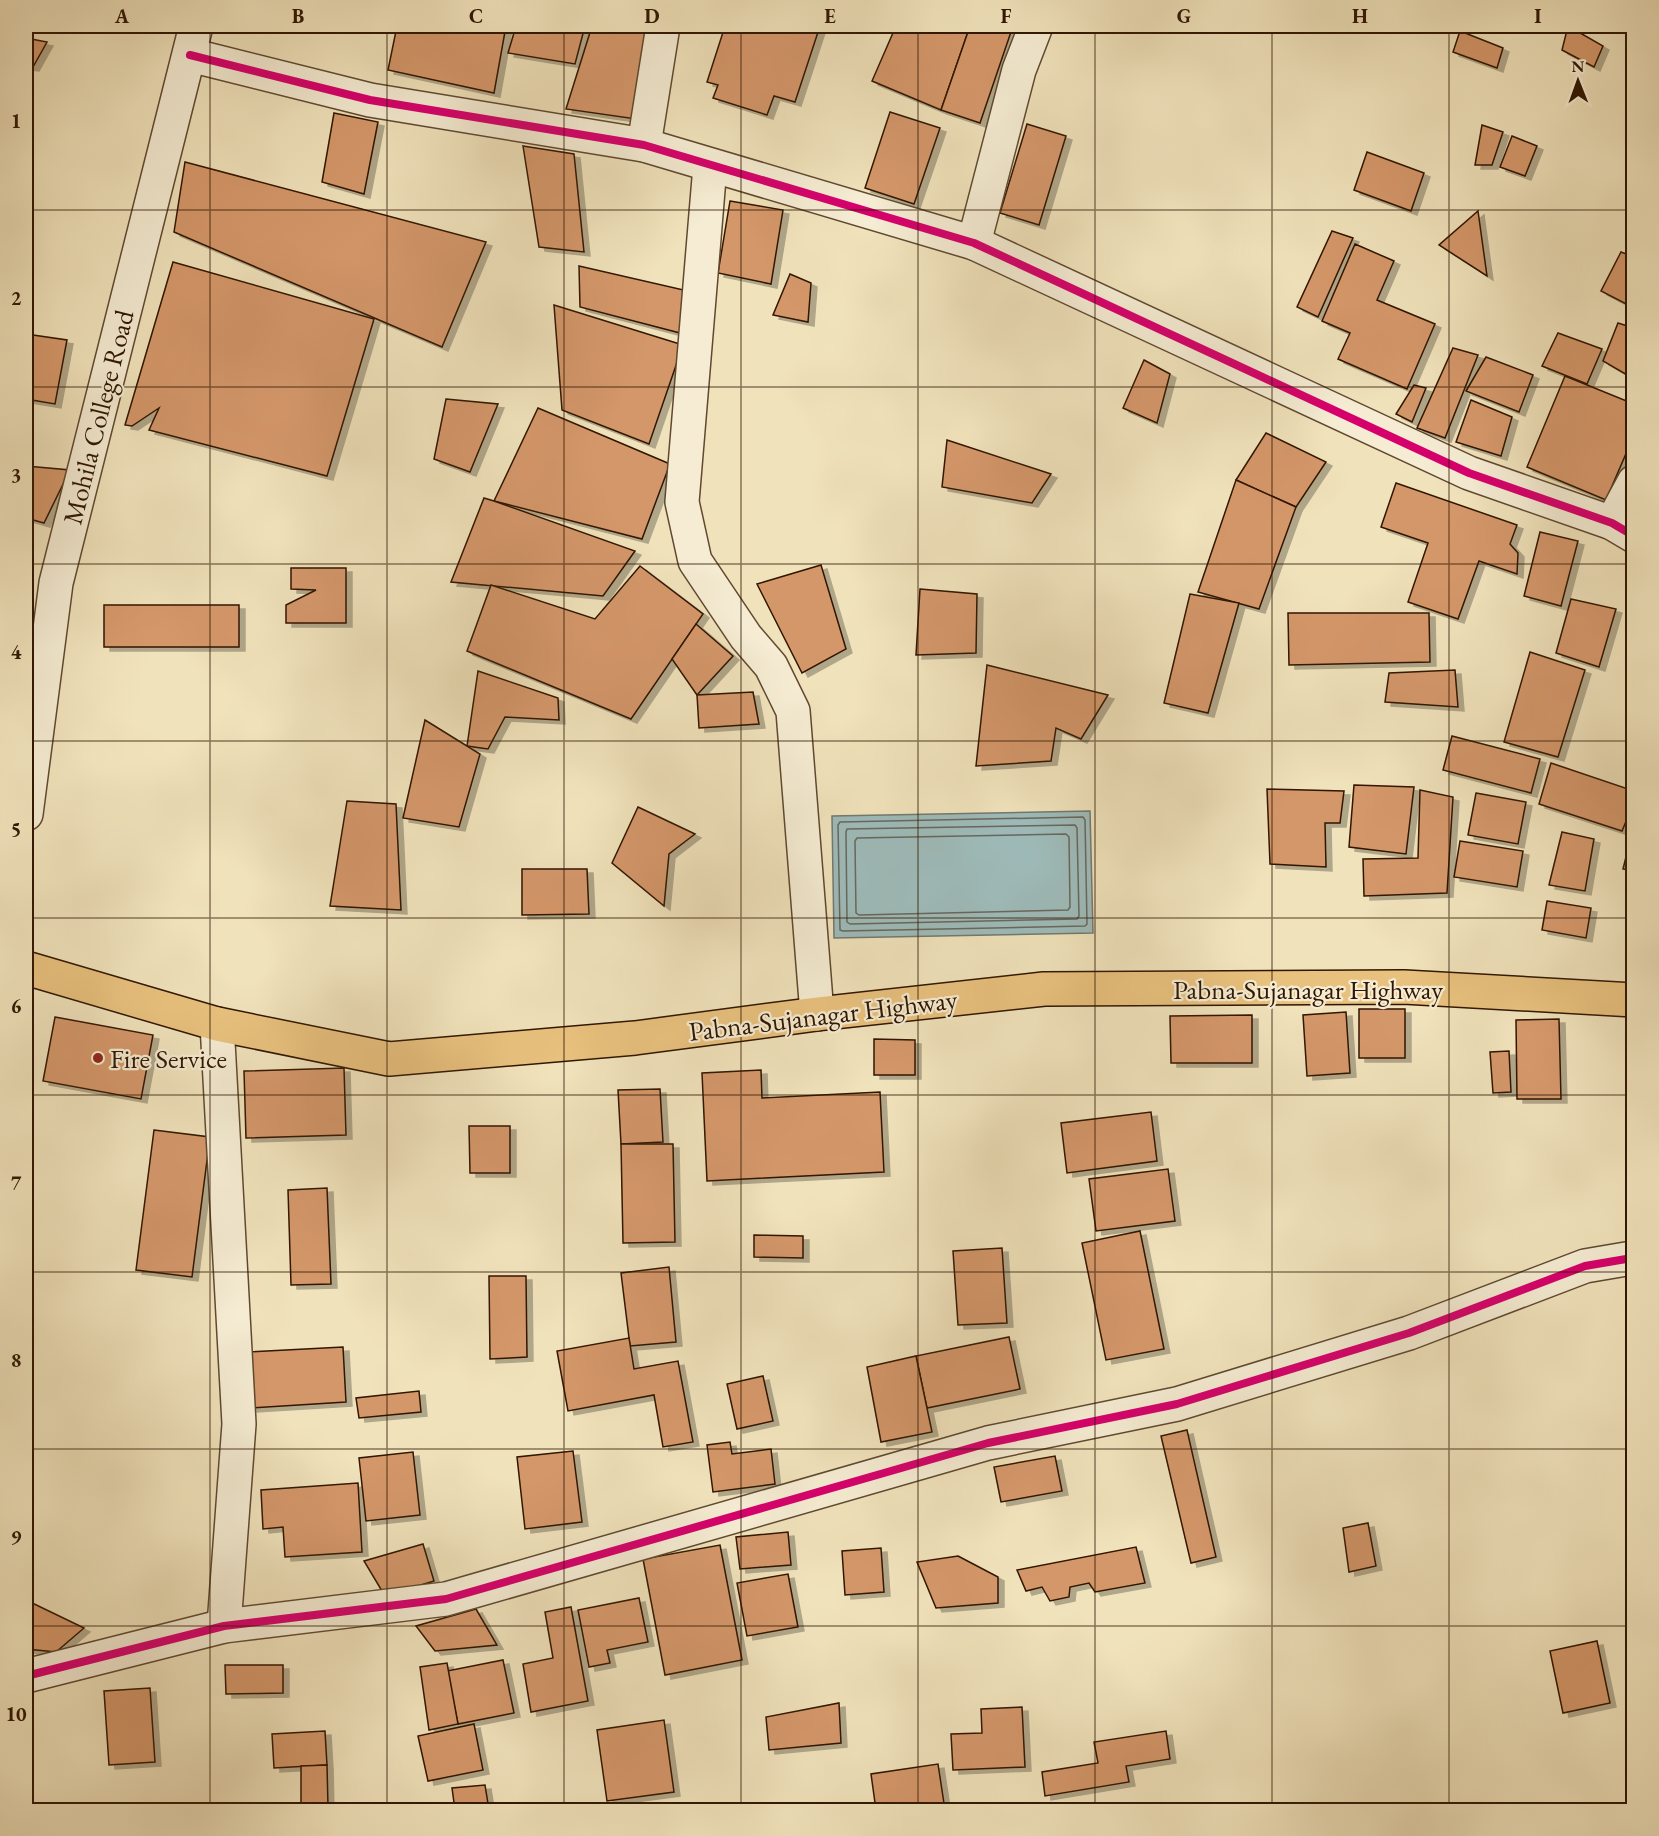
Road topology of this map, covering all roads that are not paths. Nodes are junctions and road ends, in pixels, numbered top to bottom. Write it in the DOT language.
graph roads {
  1 [pos="663,26"];
  2 [pos="1036,26"];
  3 [pos="193,40"];
  4 [pos="644,145"];
  5 [pos="710,166"];
  6 [pos="974,243"];
  7 [pos="1634,482"];
  8 [pos="1623,530"];
  9 [pos="26,814"];
  10 [pos="26,968"];
  11 [pos="1634,1000"];
  12 [pos="817,1014"];
  13 [pos="217,1024"];
  14 [pos="1633,1259"];
  15 [pos="224,1626"];
  16 [pos="26,1676"];
  1 -- 4 [label="street"];
  2 -- 6 [label="street"];
  3 -- 4 [label="street"];
  3 -- 9 [label="street, Mohila College Road"];
  4 -- 5 [label="street"];
  5 -- 6 [label="street"];
  5 -- 12 [label="street"];
  6 -- 8 [label="street"];
  7 -- 8 [label="street"];
  10 -- 13 [label="highway, Pabna-Sujanagar Highway"];
  11 -- 12 [label="highway, Pabna-Sujanagar Highway"];
  12 -- 13 [label="highway, Pabna-Sujanagar Highway"];
  13 -- 15 [label="street"];
  14 -- 15 [label="street"];
  15 -- 16 [label="street"];
}
